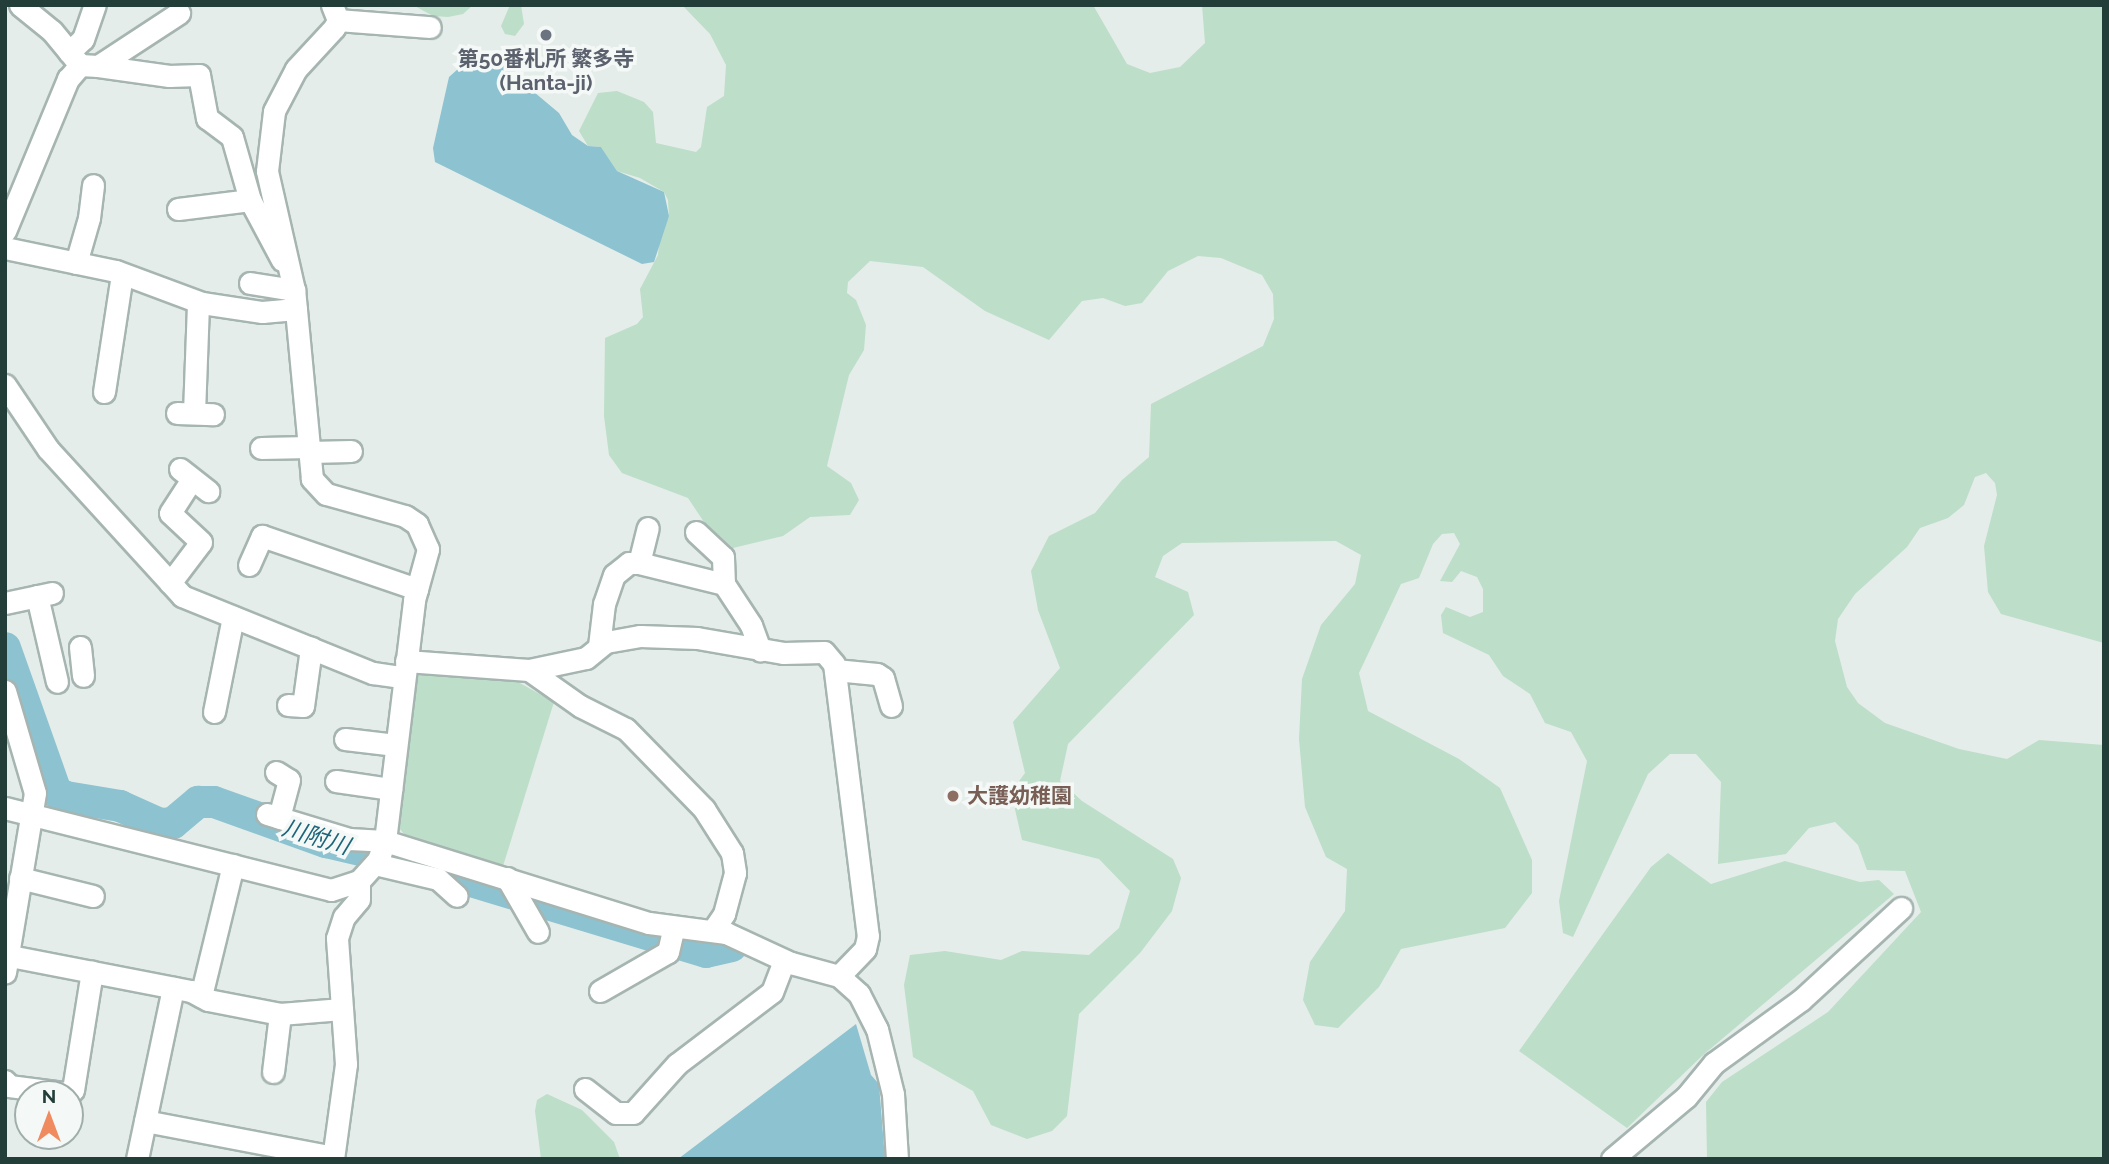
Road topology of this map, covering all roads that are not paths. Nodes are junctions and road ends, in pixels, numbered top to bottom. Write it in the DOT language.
graph roads {
  1 [pos="20,5"];
  2 [pos="95,5"];
  3 [pos="179,13"];
  4 [pos="335,13"];
  5 [pos="430,27"];
  6 [pos="82,61"];
  7 [pos="93,185"];
  8 [pos="250,200"];
  9 [pos="178,209"];
  10 [pos="5,231"];
  11 [pos="5,248"];
  12 [pos="76,263"];
  13 [pos="122,274"];
  14 [pos="250,283"];
  15 [pos="293,289"];
  16 [pos="198,303"];
  17 [pos="5,385"];
  18 [pos="103,392"];
  19 [pos="195,413"];
  20 [pos="261,448"];
  21 [pos="310,450"];
  22 [pos="351,451"];
  23 [pos="193,480"];
  24 [pos="648,527"];
  25 [pos="696,532"];
  26 [pos="639,563"];
  27 [pos="249,565"];
  28 [pos="170,583"];
  29 [pos="724,584"];
  30 [pos="417,589"];
  31 [pos="5,603"];
  32 [pos="233,617"];
  33 [pos="599,646"];
  34 [pos="311,648"];
  35 [pos="760,650"];
  36 [pos="81,663"];
  37 [pos="404,669"];
  38 [pos="529,670"];
  39 [pos="835,670"];
  40 [pos="5,691"];
  41 [pos="223,702"];
  42 [pos="288,705"];
  43 [pos="891,706"];
  44 [pos="345,739"];
  45 [pos="396,745"];
  46 [pos="276,772"];
  47 [pos="336,781"];
  48 [pos="391,789"];
  49 [pos="5,808"];
  50 [pos="30,814"];
  51 [pos="380,853"];
  52 [pos="233,865"];
  53 [pos="20,878"];
  54 [pos="359,881"];
  55 [pos="513,889"];
  56 [pos="93,896"];
  57 [pos="457,896"];
  58 [pos="1901,908"];
  59 [pos="9,916"];
  60 [pos="538,932"];
  61 [pos="728,935"];
  62 [pos="672,937"];
  63 [pos="785,960"];
  64 [pos="6,961"];
  65 [pos="849,966"];
  66 [pos="92,972"];
  67 [pos="173,988"];
  68 [pos="600,991"];
  69 [pos="201,996"];
  70 [pos="342,1009"];
  71 [pos="280,1014"];
  72 [pos="274,1072"];
  73 [pos="5,1081"];
  74 [pos="585,1089"];
  75 [pos="145,1121"];
  76 [pos="333,1158"];
  77 [pos="137,1159"];
  78 [pos="897,1159"];
  79 [pos="1612,1159"];
  1 -- 6 [label="street"];
  2 -- 6 [label="street"];
  3 -- 6 [label="street"];
  4 -- 5 [label="street"];
  4 -- 15 [label="street"];
  6 -- 8 [label="street"];
  6 -- 10 [label="street"];
  7 -- 12 [label="street"];
  8 -- 9 [label="street"];
  8 -- 15 [label="street"];
  11 -- 12 [label="street"];
  12 -- 13 [label="street"];
  13 -- 16 [label="street"];
  13 -- 18 [label="street"];
  14 -- 15 [label="street"];
  15 -- 16 [label="street"];
  15 -- 21 [label="street"];
  16 -- 19 [label="street"];
  17 -- 28 [label="street"];
  20 -- 21 [label="street"];
  21 -- 22 [label="street"];
  21 -- 30 [label="street"];
  23 -- 28 [label="street"];
  24 -- 26 [label="street"];
  25 -- 29 [label="street"];
  26 -- 29 [label="street"];
  26 -- 33 [label="street"];
  27 -- 30 [label="street"];
  28 -- 32 [label="street"];
  29 -- 35 [label="street"];
  30 -- 37 [label="street"];
  31 -- 36 [label="street"];
  32 -- 34 [label="street"];
  32 -- 41 [label="street"];
  33 -- 35 [label="street"];
  33 -- 38 [label="street"];
  34 -- 37 [label="street"];
  34 -- 42 [label="street"];
  35 -- 39 [label="street"];
  37 -- 38 [label="street"];
  37 -- 45 [label="street"];
  38 -- 61 [label="street"];
  39 -- 43 [label="street"];
  39 -- 65 [label="street"];
  40 -- 50 [label="street"];
  44 -- 45 [label="street"];
  45 -- 48 [label="street"];
  46 -- 51 [label="street"];
  47 -- 48 [label="street"];
  48 -- 51 [label="street"];
  49 -- 50 [label="street"];
  50 -- 52 [label="street"];
  50 -- 53 [label="street"];
  51 -- 54 [label="street"];
  51 -- 55 [label="street"];
  51 -- 57 [label="street"];
  52 -- 54 [label="street"];
  52 -- 69 [label="street"];
  53 -- 56 [label="street"];
  53 -- 59 [label="street"];
  54 -- 70 [label="street"];
  55 -- 60 [label="street"];
  55 -- 62 [label="street"];
  58 -- 79 [label="street"];
  59 -- 64 [label="street"];
  61 -- 62 [label="street"];
  61 -- 63 [label="street"];
  62 -- 68 [label="street"];
  63 -- 65 [label="street"];
  63 -- 74 [label="street"];
  64 -- 66 [label="street"];
  65 -- 78 [label="street"];
  66 -- 67 [label="street"];
  66 -- 73 [label="street"];
  67 -- 69 [label="street"];
  67 -- 75 [label="street"];
  69 -- 71 [label="street"];
  70 -- 71 [label="street"];
  70 -- 76 [label="street"];
  71 -- 72 [label="street"];
  75 -- 76 [label="street"];
  75 -- 77 [label="street"];
}
